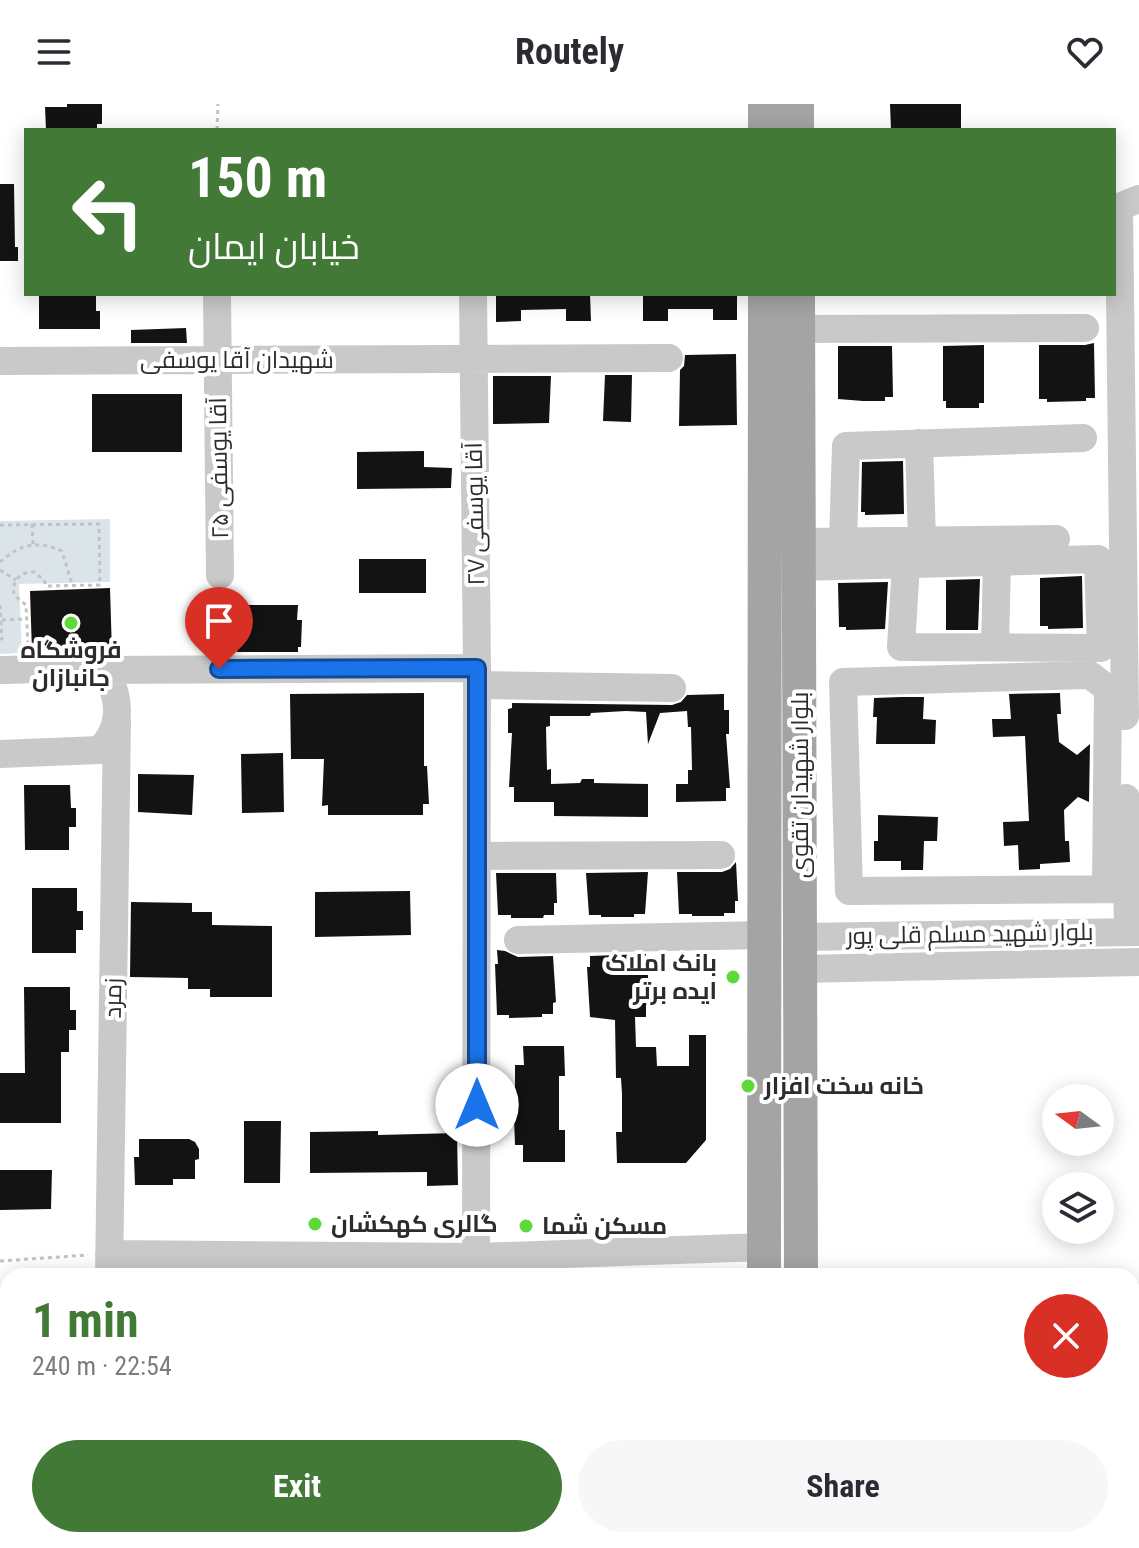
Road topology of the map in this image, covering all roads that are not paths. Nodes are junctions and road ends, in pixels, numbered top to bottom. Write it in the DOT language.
graph roads {
  1 [pos="765,104"];
  2 [pos="797,104"];
  3 [pos="765,128"];
  4 [pos="797,128"];
  5 [pos="1139,199"];
  6 [pos="217,296"];
  7 [pos="473,296"];
  8 [pos="765,296"];
  9 [pos="798,296"];
  10 [pos="1085,328"];
  11 [pos="798,329"];
  12 [pos="669,358"];
  13 [pos="474,359"];
  14 [pos="217,360"];
  15 [pos="0,361"];
  16 [pos="1130,425"];
  17 [pos="1083,438"];
  18 [pos="919,443"];
  19 [pos="1056,539"];
  20 [pos="922,540"];
  21 [pos="843,541"];
  22 [pos="799,554"];
  23 [pos="997,561"];
  24 [pos="906,564"];
  25 [pos="220,575"];
  26 [pos="995,647"];
  27 [pos="1132,659"];
  28 [pos="0,670"];
  29 [pos="477,677"];
  30 [pos="672,688"];
  31 [pos="120,695"];
  32 [pos="90,752"];
  33 [pos="0,754"];
  34 [pos="117,794"];
  35 [pos="721,855"];
  36 [pos="477,856"];
  37 [pos="1124,889"];
  38 [pos="1134,932"];
  39 [pos="764,935"];
  40 [pos="518,940"];
  41 [pos="800,953"];
  42 [pos="1139,962"];
  43 [pos="764,1262"];
  44 [pos="801,1262"];
  45 [pos="109,1265"];
  46 [pos="477,1266"];
  1 -- 3 [label="main road"];
  2 -- 4 [label="main road"];
  5 -- 16 [label="street"];
  6 -- 14 [label="street, آقا یوسفی ۲۵"];
  7 -- 13 [label="street, آقا یوسفی ۲۷"];
  8 -- 39 [label="main road, بلوار شهیدان تقوی"];
  9 -- 11 [label="main road, بلوار شهیدان تقوی"];
  10 -- 11 [label="street"];
  11 -- 22 [label="main road, بلوار شهیدان تقوی"];
  12 -- 13 [label="street, شهیدان آقا یوسفی"];
  13 -- 14 [label="street, شهیدان آقا یوسفی"];
  13 -- 29 [label="street, آقا یوسفی ۲۷"];
  14 -- 15 [label="street, شهیدان آقا یوسفی"];
  14 -- 25 [label="street, آقا یوسفی ۲۵"];
  16 -- 27 [label="street"];
  17 -- 18 [label="street"];
  18 -- 20 [label="street"];
  18 -- 21 [label="street"];
  19 -- 20 [label="street"];
  20 -- 21 [label="street"];
  21 -- 22 [label="street"];
  22 -- 24 [label="street"];
  22 -- 41 [label="main road, بلوار شهیدان تقوی"];
  23 -- 24 [label="street"];
  23 -- 26 [label="street"];
  23 -- 26 [label="street"];
  24 -- 26 [label="street"];
  27 -- 37 [label="street"];
  28 -- 31 [label="street"];
  29 -- 30 [label="street"];
  29 -- 31 [label="street"];
  29 -- 36 [label="street, آقا یوسفی ۲۷"];
  31 -- 32 [label="street"];
  31 -- 34 [label="street, زمرد"];
  32 -- 33 [label="street"];
  32 -- 34 [label="street"];
  34 -- 45 [label="street, زمرد"];
  35 -- 36 [label="street"];
  36 -- 46 [label="street, آقا یوسفی ۲۷"];
  37 -- 37 [label="street"];
  37 -- 38 [label="street"];
  38 -- 41 [label="street, بلوار شهید مسلم قلی پور"];
  39 -- 40 [label="street"];
  39 -- 43 [label="main road, بلوار شهیدان تقوی"];
  41 -- 42 [label="street, بلوار شهید مسلم قلی پور"];
  41 -- 44 [label="main road, بلوار شهیدان تقوی"];
  43 -- 44 [label="main road"];
  43 -- 46 [label="street"];
  45 -- 46 [label="street"];
}
